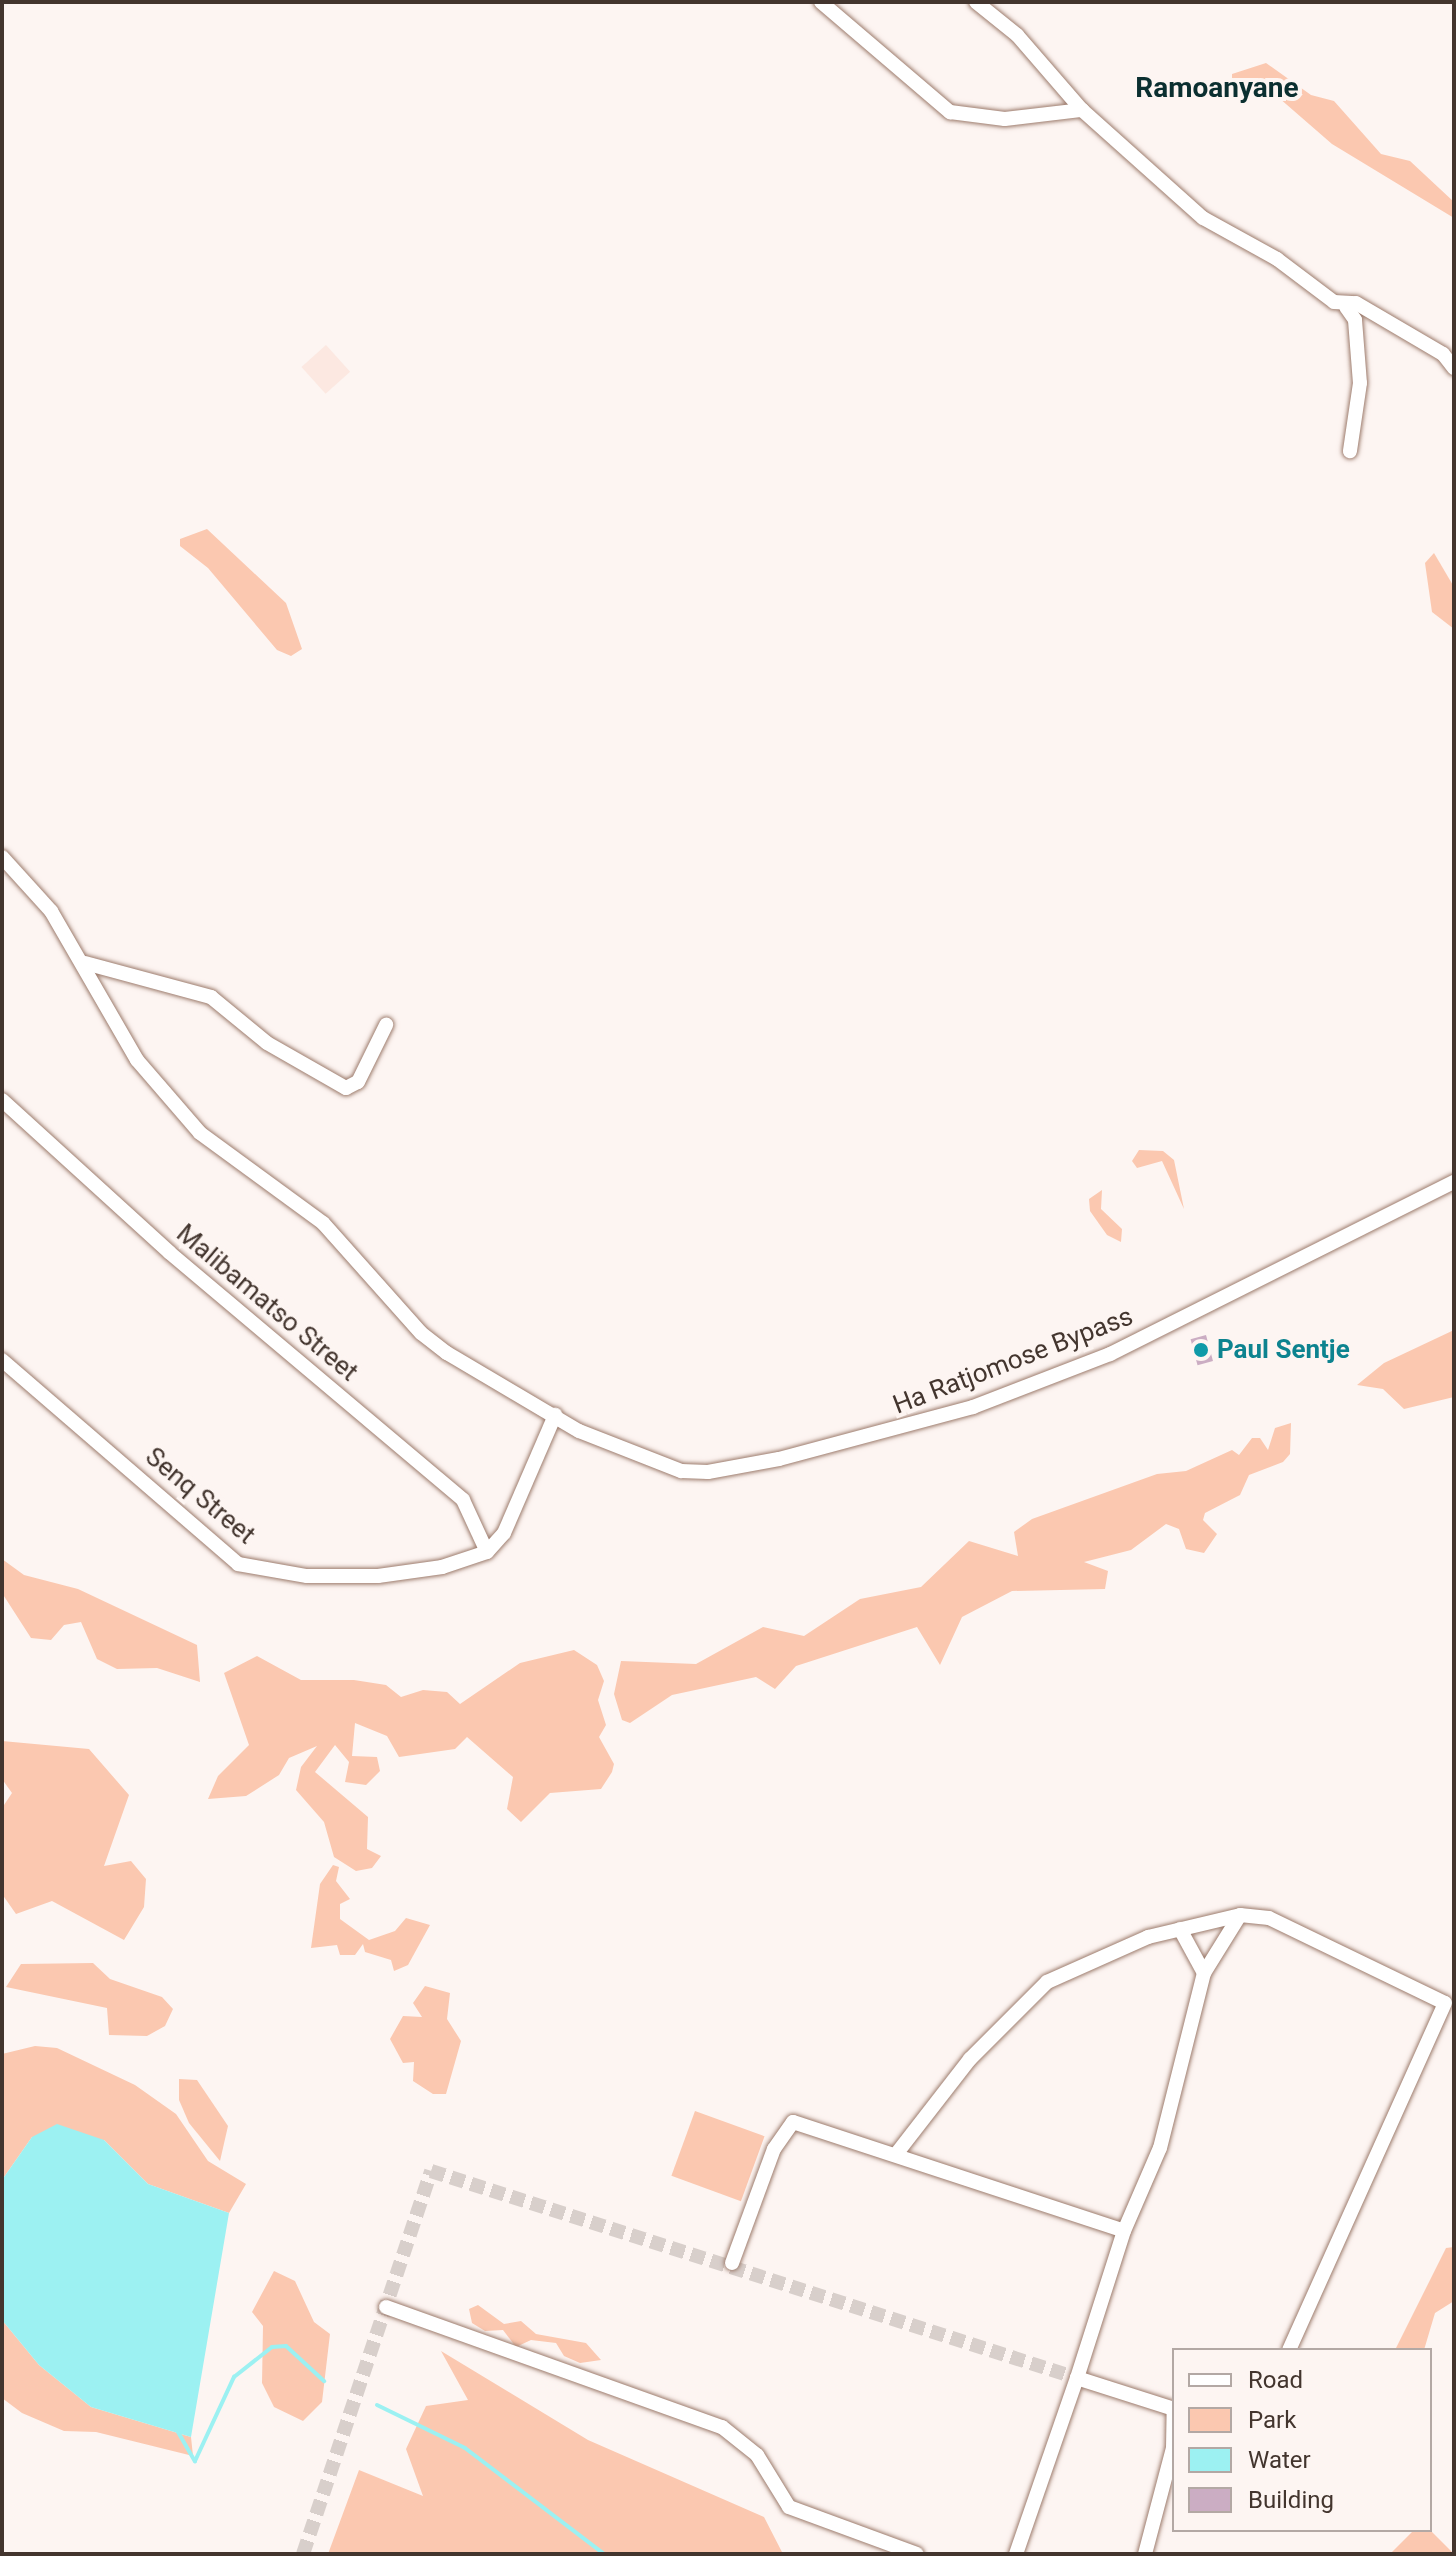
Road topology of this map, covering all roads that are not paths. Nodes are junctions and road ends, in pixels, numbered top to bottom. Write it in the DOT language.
graph roads {
  1 [pos="821,2"];
  2 [pos="976,2"];
  3 [pos="1082,110"];
  4 [pos="1346,307"];
  5 [pos="1454,368"];
  6 [pos="1350,451"];
  7 [pos="2,857"];
  8 [pos="85,963"];
  9 [pos="386,1025"];
  10 [pos="2,1100"];
  11 [pos="1454,1182"];
  12 [pos="2,1360"];
  13 [pos="555,1415"];
  14 [pos="487,1552"];
  15 [pos="1240,1915"];
  16 [pos="1180,1929"];
  17 [pos="1204,1973"];
  18 [pos="897,2153"];
  19 [pos="1124,2231"];
  20 [pos="732,2263"];
  21 [pos="386,2307"];
  22 [pos="1290,2348"];
  23 [pos="1077,2378"];
  24 [pos="1172,2408"];
  25 [pos="1172,2452"];
  26 [pos="917,2554"];
  27 [pos="1016,2554"];
  28 [pos="1145,2554"];
  1 -- 3 [label="street"];
  2 -- 3 [label="street"];
  3 -- 4 [label="street"];
  4 -- 5 [label="street"];
  4 -- 6 [label="street"];
  7 -- 8 [label="street, Ha Ratjomose Bypass"];
  8 -- 9 [label="street"];
  8 -- 13 [label="street, Ha Ratjomose Bypass"];
  10 -- 14 [label="street, Malibamatso Street"];
  11 -- 13 [label="street, Ha Ratjomose Bypass"];
  12 -- 14 [label="street, Senq Street"];
  13 -- 14 [label="street"];
  15 -- 16 [label="street"];
  15 -- 17 [label="street"];
  15 -- 22 [label="street"];
  16 -- 17 [label="street"];
  16 -- 18 [label="street"];
  17 -- 19 [label="street"];
  18 -- 19 [label="street"];
  18 -- 20 [label="street"];
  19 -- 23 [label="street"];
  21 -- 26 [label="street"];
  23 -- 24 [label="street"];
  23 -- 27 [label="street"];
  25 -- 28 [label="street"];
}
